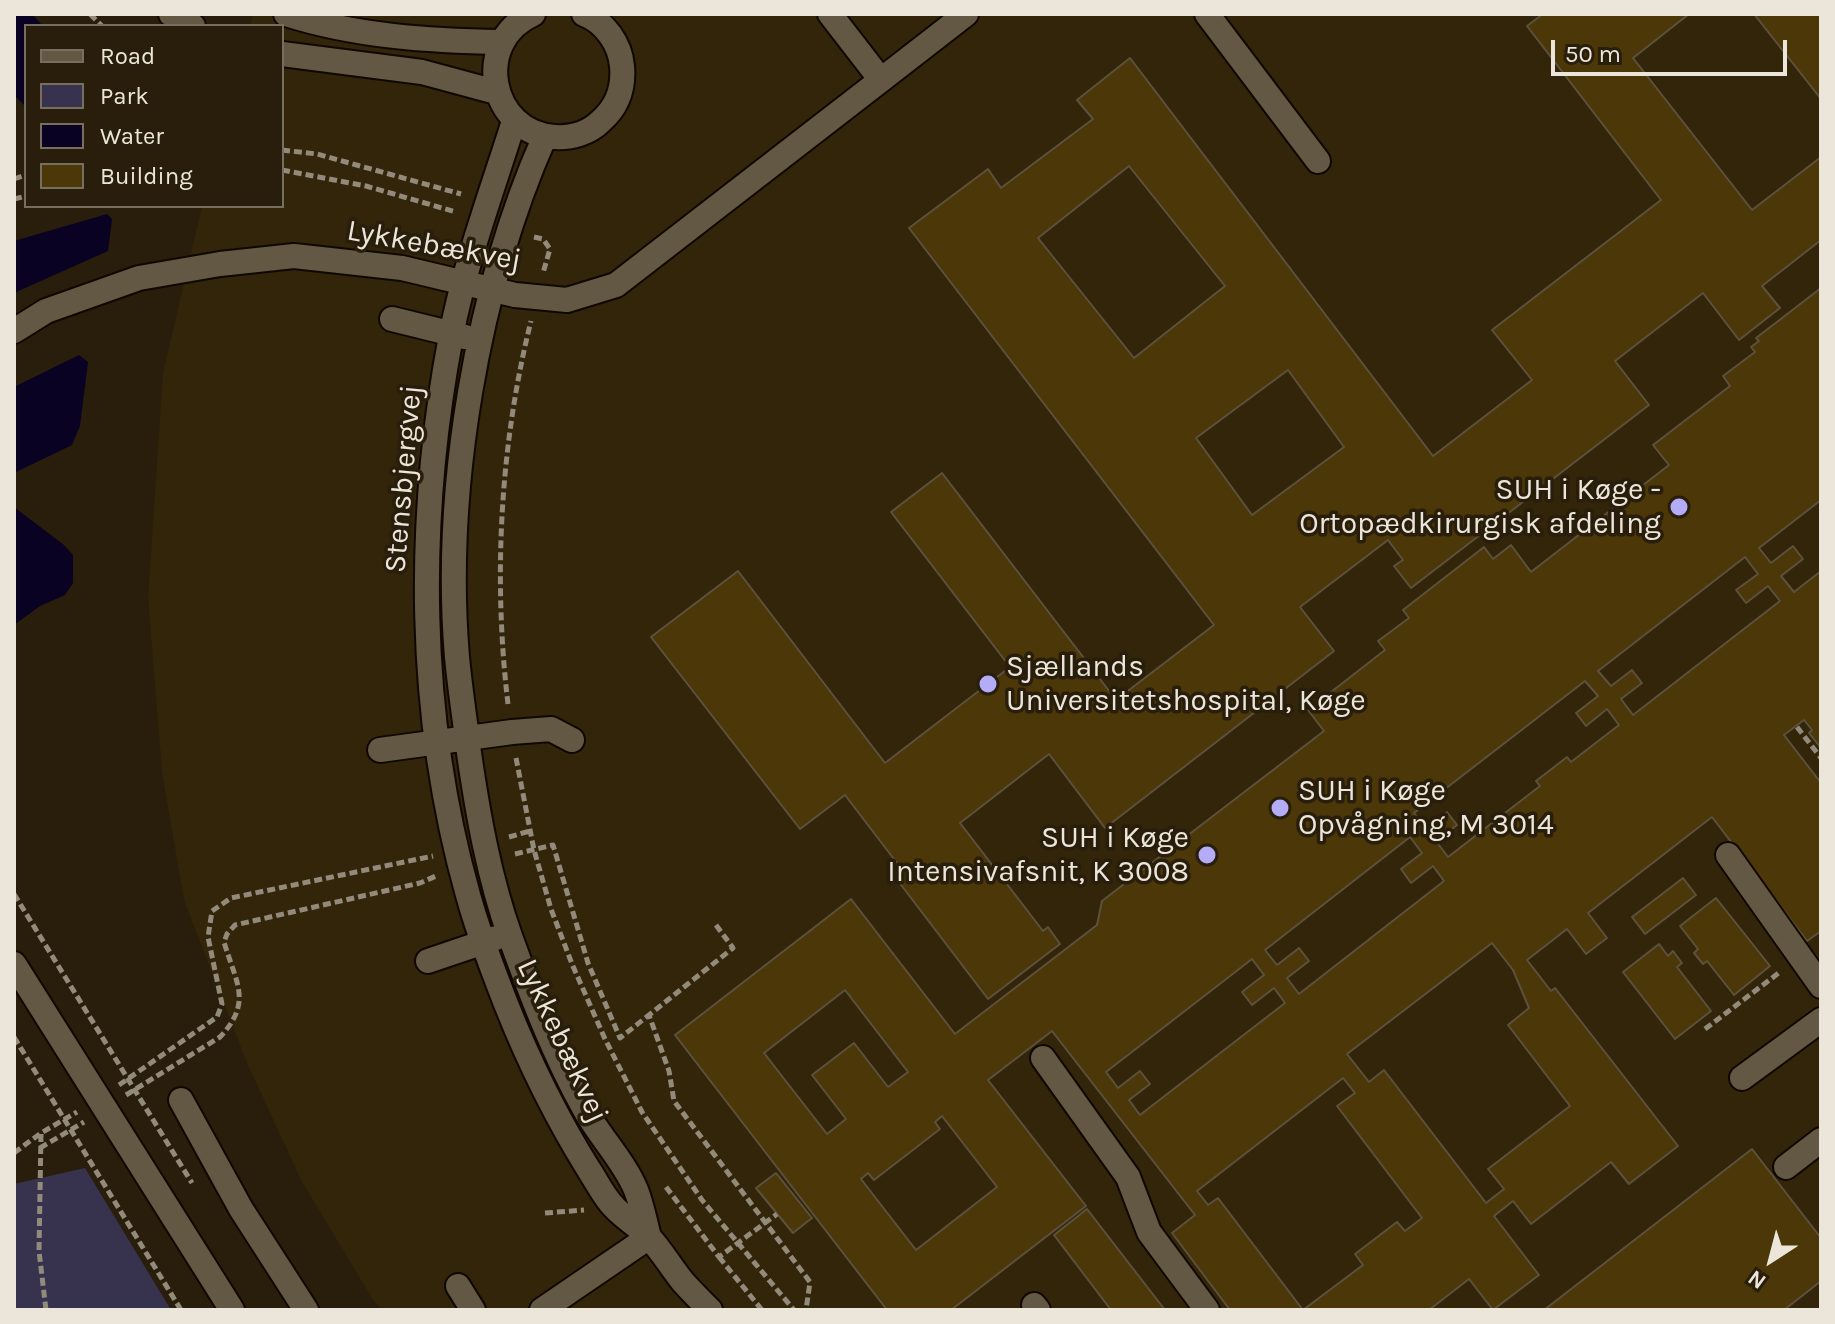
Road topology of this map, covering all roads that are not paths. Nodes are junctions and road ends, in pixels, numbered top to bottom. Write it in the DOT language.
graph roads {
  1 [pos="171,14"];
  2 [pos="286,14"];
  3 [pos="533,14"];
  4 [pos="830,14"];
  5 [pos="966,14"];
  6 [pos="1207,14"];
  7 [pos="597,17"];
  8 [pos="189,24"];
  9 [pos="501,42"];
  10 [pos="284,54"];
  11 [pos="881,80"];
  12 [pos="496,92"];
  13 [pos="514,121"];
  14 [pos="545,136"];
  15 [pos="1318,161"];
  16 [pos="464,283"];
  17 [pos="491,290"];
  18 [pos="392,319"];
  19 [pos="14,331"];
  20 [pos="451,334"];
  21 [pos="480,340"];
  22 [pos="467,738"];
  23 [pos="572,740"];
  24 [pos="437,743"];
  25 [pos="380,750"];
  26 [pos="487,852"];
  27 [pos="1728,855"];
  28 [pos="459,859"];
  29 [pos="509,933"];
  30 [pos="483,943"];
  31 [pos="428,961"];
  32 [pos="14,964"];
  33 [pos="1821,986"];
  34 [pos="1821,1020"];
  35 [pos="1043,1058"];
  36 [pos="1742,1078"];
  37 [pos="181,1100"];
  38 [pos="1821,1140"];
  39 [pos="1786,1167"];
  40 [pos="649,1237"];
  41 [pos="458,1286"];
  42 [pos="232,1310"];
  43 [pos="306,1310"];
  44 [pos="473,1310"];
  45 [pos="542,1310"];
  46 [pos="710,1310"];
  47 [pos="1207,1310"];
  1 -- 8 [label="street"];
  2 -- 9 [label="street"];
  3 -- 9 [label="street"];
  4 -- 11 [label="street"];
  5 -- 11 [label="street"];
  6 -- 15 [label="street"];
  7 -- 14 [label="street"];
  9 -- 12 [label="street"];
  10 -- 12 [label="street"];
  11 -- 17 [label="street, Lykkebækvej"];
  12 -- 13 [label="street"];
  13 -- 14 [label="street"];
  13 -- 16 [label="street, Stensbjergvej"];
  14 -- 17 [label="street, Stensbjergvej"];
  16 -- 17 [label="street, Lykkebækvej"];
  16 -- 19 [label="street, Lykkebækvej"];
  16 -- 20 [label="street, Stensbjergvej"];
  17 -- 21 [label="street, Stensbjergvej"];
  18 -- 20 [label="street"];
  20 -- 21 [label="street"];
  20 -- 24 [label="street, Stensbjergvej"];
  21 -- 22 [label="street, Stensbjergvej"];
  22 -- 23 [label="street"];
  22 -- 24 [label="street"];
  22 -- 26 [label="street, Stensbjergvej"];
  24 -- 25 [label="street"];
  24 -- 28 [label="street, Stensbjergvej"];
  26 -- 29 [label="street, Lykkebækvej"];
  27 -- 33 [label="street"];
  28 -- 30 [label="street, Lykkebækvej"];
  29 -- 30 [label="street"];
  29 -- 40 [label="street, Lykkebækvej"];
  30 -- 31 [label="street"];
  30 -- 40 [label="street, Lykkebækvej"];
  32 -- 42 [label="street"];
  34 -- 36 [label="street"];
  35 -- 47 [label="street"];
  37 -- 43 [label="street"];
  38 -- 39 [label="street"];
  40 -- 45 [label="street"];
  40 -- 46 [label="street, Lykkebækvej"];
  41 -- 44 [label="street"];
}
